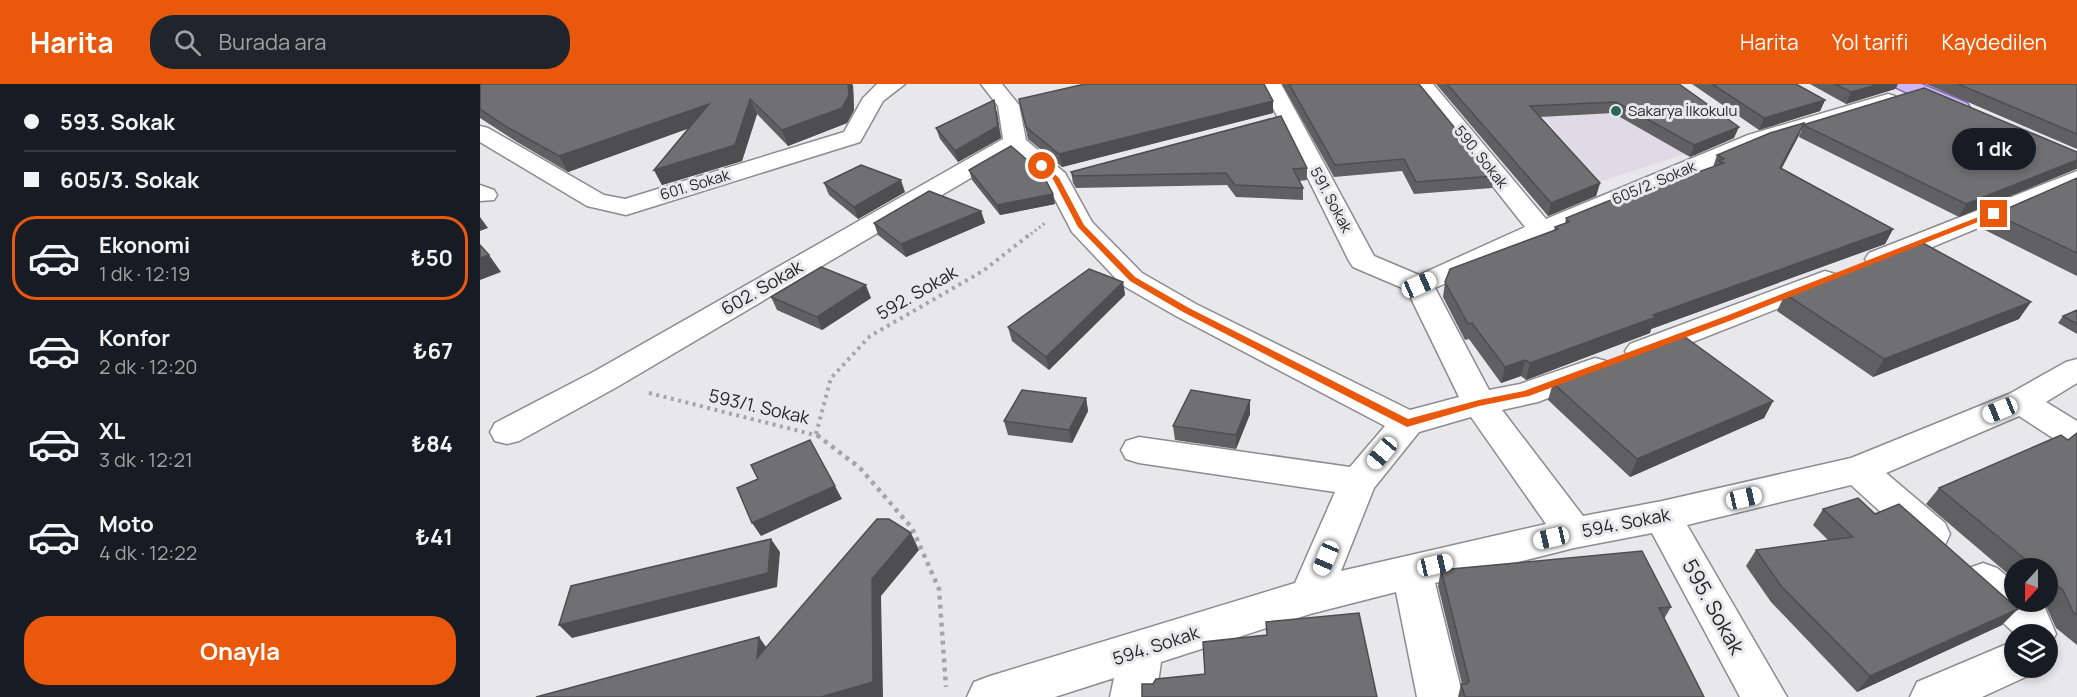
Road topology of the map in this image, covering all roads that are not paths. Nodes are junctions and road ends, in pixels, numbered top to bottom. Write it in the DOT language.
graph roads {
  1 [pos="895,84"];
  2 [pos="991,84"];
  3 [pos="1271,84"];
  4 [pos="1422,84"];
  5 [pos="1911,87"];
  6 [pos="1031,100"];
  7 [pos="1008,105"];
  8 [pos="1982,118"];
  9 [pos="480,133"];
  10 [pos="1015,142"];
  11 [pos="2077,178"];
  12 [pos="1541,230"];
  13 [pos="1419,285"];
  14 [pos="2077,369"];
  15 [pos="2021,402"];
  16 [pos="1479,403"];
  17 [pos="1407,423"];
  18 [pos="507,432"];
  19 [pos="2077,436"];
  20 [pos="1139,450"];
  21 [pos="1858,470"];
  22 [pos="1358,482"];
  23 [pos="1662,516"];
  24 [pos="1574,533"];
  25 [pos="1412,571"];
  26 [pos="1310,596"];
  27 [pos="2031,624"];
  28 [pos="1140,651"];
  29 [pos="2004,666"];
  30 [pos="990,697"];
  31 [pos="1133,697"];
  32 [pos="1440,697"];
  33 [pos="1764,697"];
  34 [pos="1934,697"];
  1 -- 9 [label="street, 601. Sokak"];
  2 -- 7 [label="street"];
  3 -- 13 [label="street, 591. Sokak"];
  4 -- 12 [label="street, 590. Sokak"];
  5 -- 8 [label="main road"];
  5 -- 12 [label="street, 605/2. Sokak"];
  6 -- 7 [label="street"];
  7 -- 10 [label="street"];
  10 -- 17 [label="street"];
  10 -- 18 [label="street, 602. Sokak"];
  11 -- 16 [label="street"];
  12 -- 13 [label="street, 605/2. Sokak"];
  13 -- 16 [label="street"];
  14 -- 15 [label="street, 594. Sokak"];
  15 -- 19 [label="street"];
  15 -- 21 [label="street, 594. Sokak"];
  16 -- 17 [label="street"];
  16 -- 24 [label="street"];
  17 -- 22 [label="street"];
  20 -- 22 [label="street"];
  21 -- 23 [label="street, 594. Sokak"];
  21 -- 27 [label="street"];
  22 -- 26 [label="street"];
  23 -- 24 [label="street, 594. Sokak"];
  23 -- 33 [label="street, 595. Sokak"];
  24 -- 25 [label="street, 594. Sokak"];
  25 -- 26 [label="street, 594. Sokak"];
  25 -- 32 [label="street"];
  26 -- 28 [label="street, 594. Sokak"];
  28 -- 30 [label="street, 594. Sokak"];
  28 -- 31 [label="street"];
  29 -- 34 [label="street"];
}
